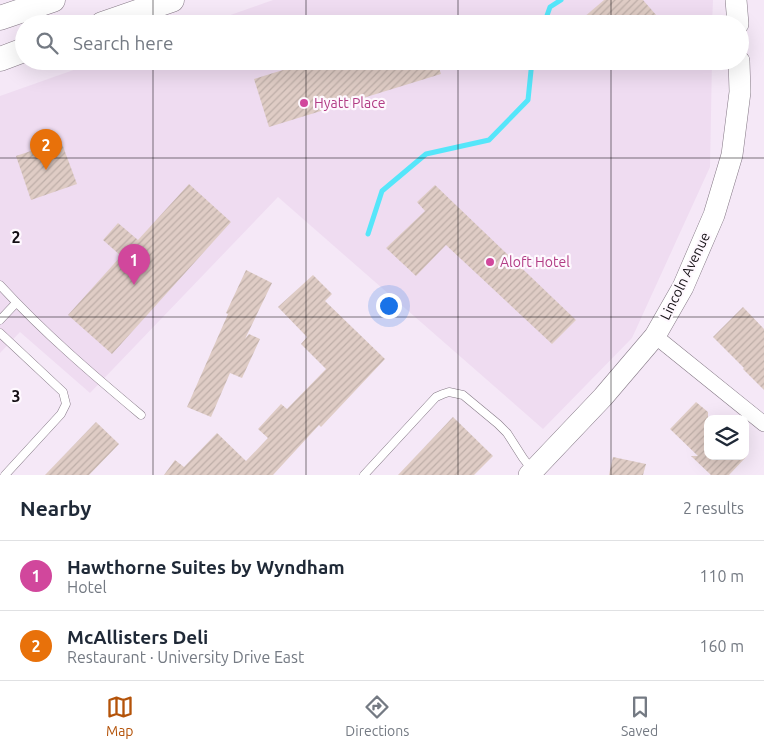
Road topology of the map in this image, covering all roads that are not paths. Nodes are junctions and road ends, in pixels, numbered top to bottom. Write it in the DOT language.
graph roads {
  1 [pos="53,0"];
  2 [pos="172,0"];
  3 [pos="736,0"];
  4 [pos="124,8"];
  5 [pos="737,15"];
  6 [pos="0,18"];
  7 [pos="15,53"];
  8 [pos="0,59"];
  9 [pos="739,70"];
  10 [pos="0,285"];
  11 [pos="16,303"];
  12 [pos="0,320"];
  13 [pos="0,333"];
  14 [pos="655,336"];
  15 [pos="141,415"];
  16 [pos="764,424"];
  17 [pos="531,473"];
  18 [pos="5,475"];
  19 [pos="364,475"];
  1 -- 6 [label="main road"];
  2 -- 4 [label="main road"];
  3 -- 5 [label="street"];
  7 -- 8 [label="main road"];
  9 -- 14 [label="street, Lincoln Avenue"];
  10 -- 11 [label="lane"];
  11 -- 12 [label="lane"];
  11 -- 15 [label="lane"];
  13 -- 18 [label="lane"];
  14 -- 16 [label="street"];
  14 -- 17 [label="street, Lincoln Avenue"];
  17 -- 19 [label="lane"];
}
